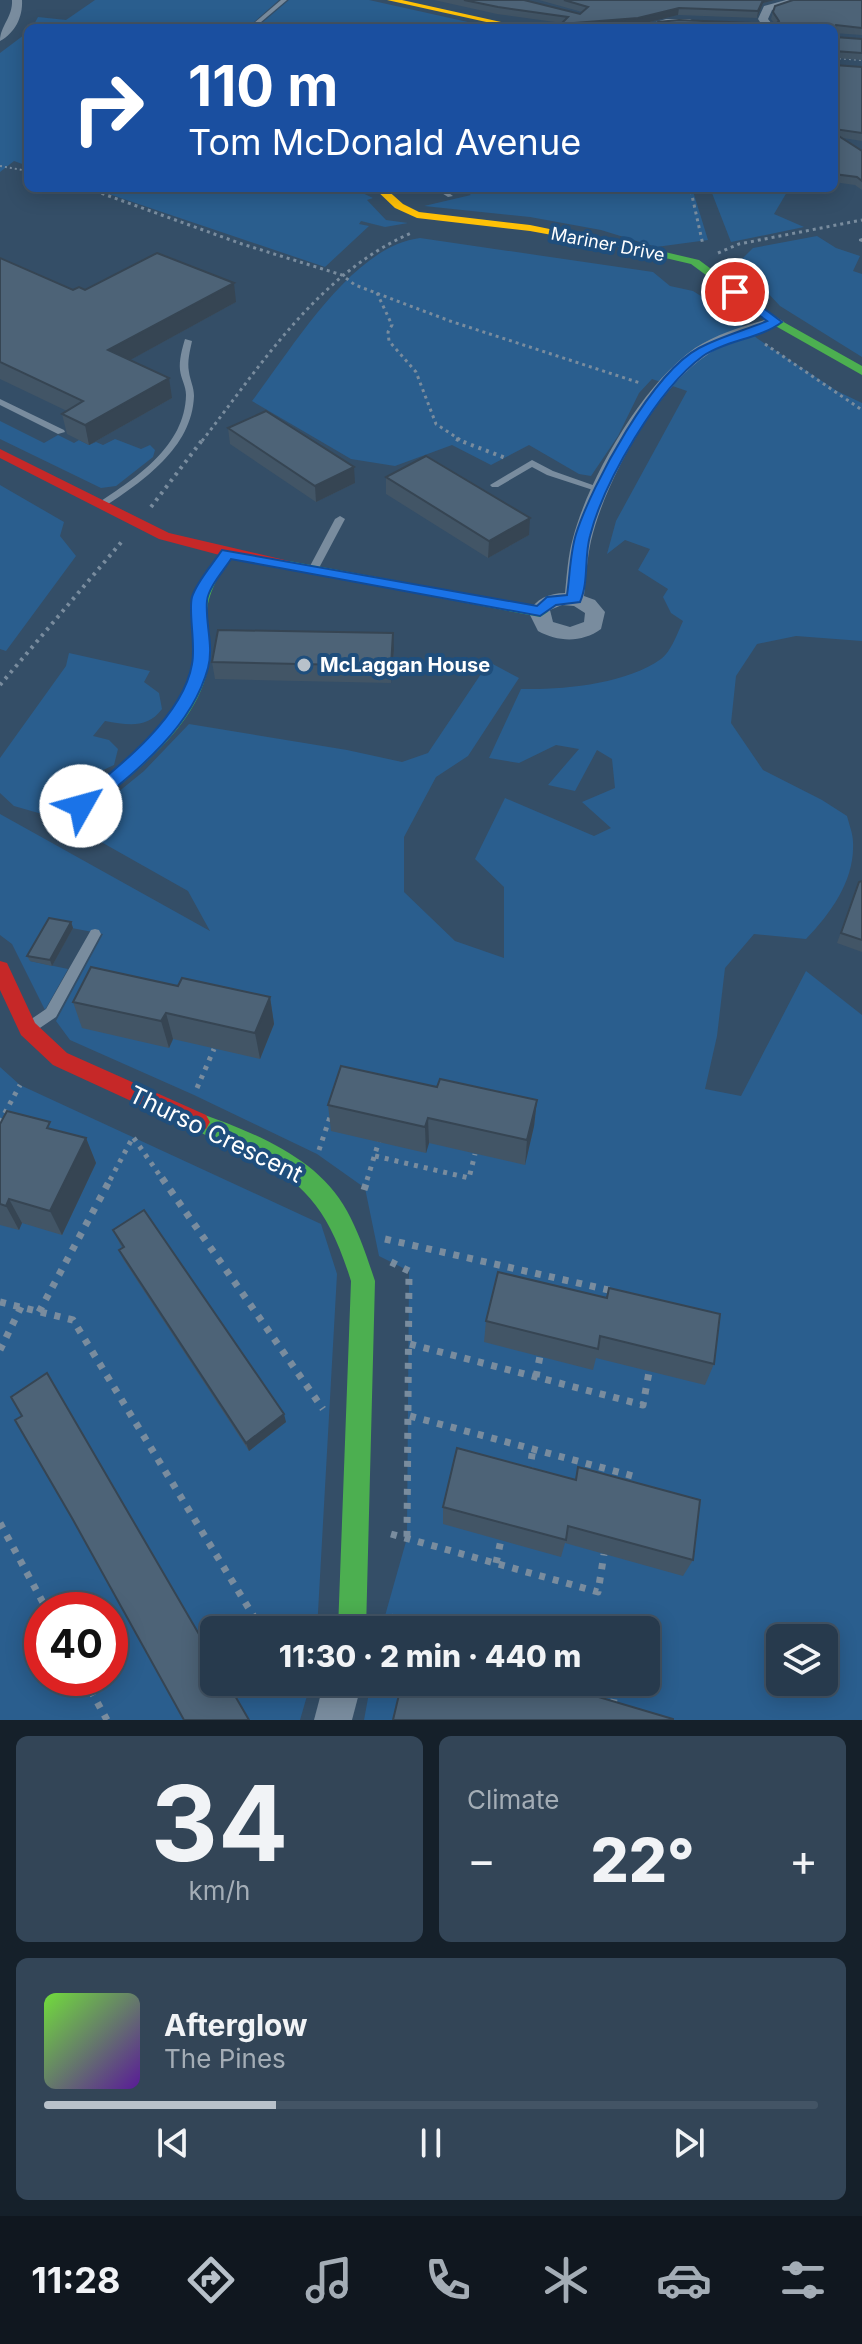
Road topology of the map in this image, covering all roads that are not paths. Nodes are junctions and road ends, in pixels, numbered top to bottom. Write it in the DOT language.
graph roads {
  1 [pos="17,0"];
  2 [pos="284,0"];
  3 [pos="394,0"];
  4 [pos="763,0"];
  5 [pos="798,0"];
  6 [pos="777,4"];
  7 [pos="652,16"];
  8 [pos="666,22"];
  9 [pos="256,24"];
  10 [pos="505,24"];
  11 [pos="657,24"];
  12 [pos="708,24"];
  13 [pos="767,24"];
  14 [pos="0,38"];
  15 [pos="383,192"];
  16 [pos="444,192"];
  17 [pos="450,196"];
  18 [pos="776,322"];
  19 [pos="188,341"];
  20 [pos="862,371"];
  21 [pos="0,402"];
  22 [pos="61,432"];
  23 [pos="1,454"];
  24 [pos="495,485"];
  25 [pos="599,489"];
  26 [pos="101,505"];
  27 [pos="340,519"];
  28 [pos="227,553"];
  29 [pos="314,568"];
  30 [pos="574,599"];
  31 [pos="540,612"];
  32 [pos="81,806"];
  33 [pos="95,934"];
  34 [pos="0,969"];
  35 [pos="28,1029"];
  36 [pos="353,1616"];
  37 [pos="339,1696"];
  38 [pos="333,1720"];
  1 -- 14 [label="street"];
  2 -- 9 [label="lane"];
  3 -- 10 [label="street"];
  4 -- 6 [label="street"];
  5 -- 6 [label="street"];
  6 -- 13 [label="street"];
  7 -- 8 [label="street"];
  8 -- 11 [label="street"];
  8 -- 12 [label="street"];
  15 -- 18 [label="street, Mariner Drive"];
  16 -- 17 [label="lane"];
  18 -- 20 [label="street, Mariner Drive"];
  18 -- 25 [label="street"];
  19 -- 26 [label="lane"];
  21 -- 22 [label="lane"];
  23 -- 26 [label="street"];
  24 -- 25 [label="lane"];
  25 -- 30 [label="street"];
  26 -- 28 [label="street"];
  27 -- 29 [label="lane"];
  28 -- 29 [label="street"];
  28 -- 32 [label="street"];
  29 -- 31 [label="street"];
  30 -- 31 [label="street"];
  30 -- 31 [label="street"];
  33 -- 35 [label="lane"];
  34 -- 35 [label="street, Thurso Crescent"];
  35 -- 36 [label="street, Thurso Crescent"];
  37 -- 38 [label="street"];
}
